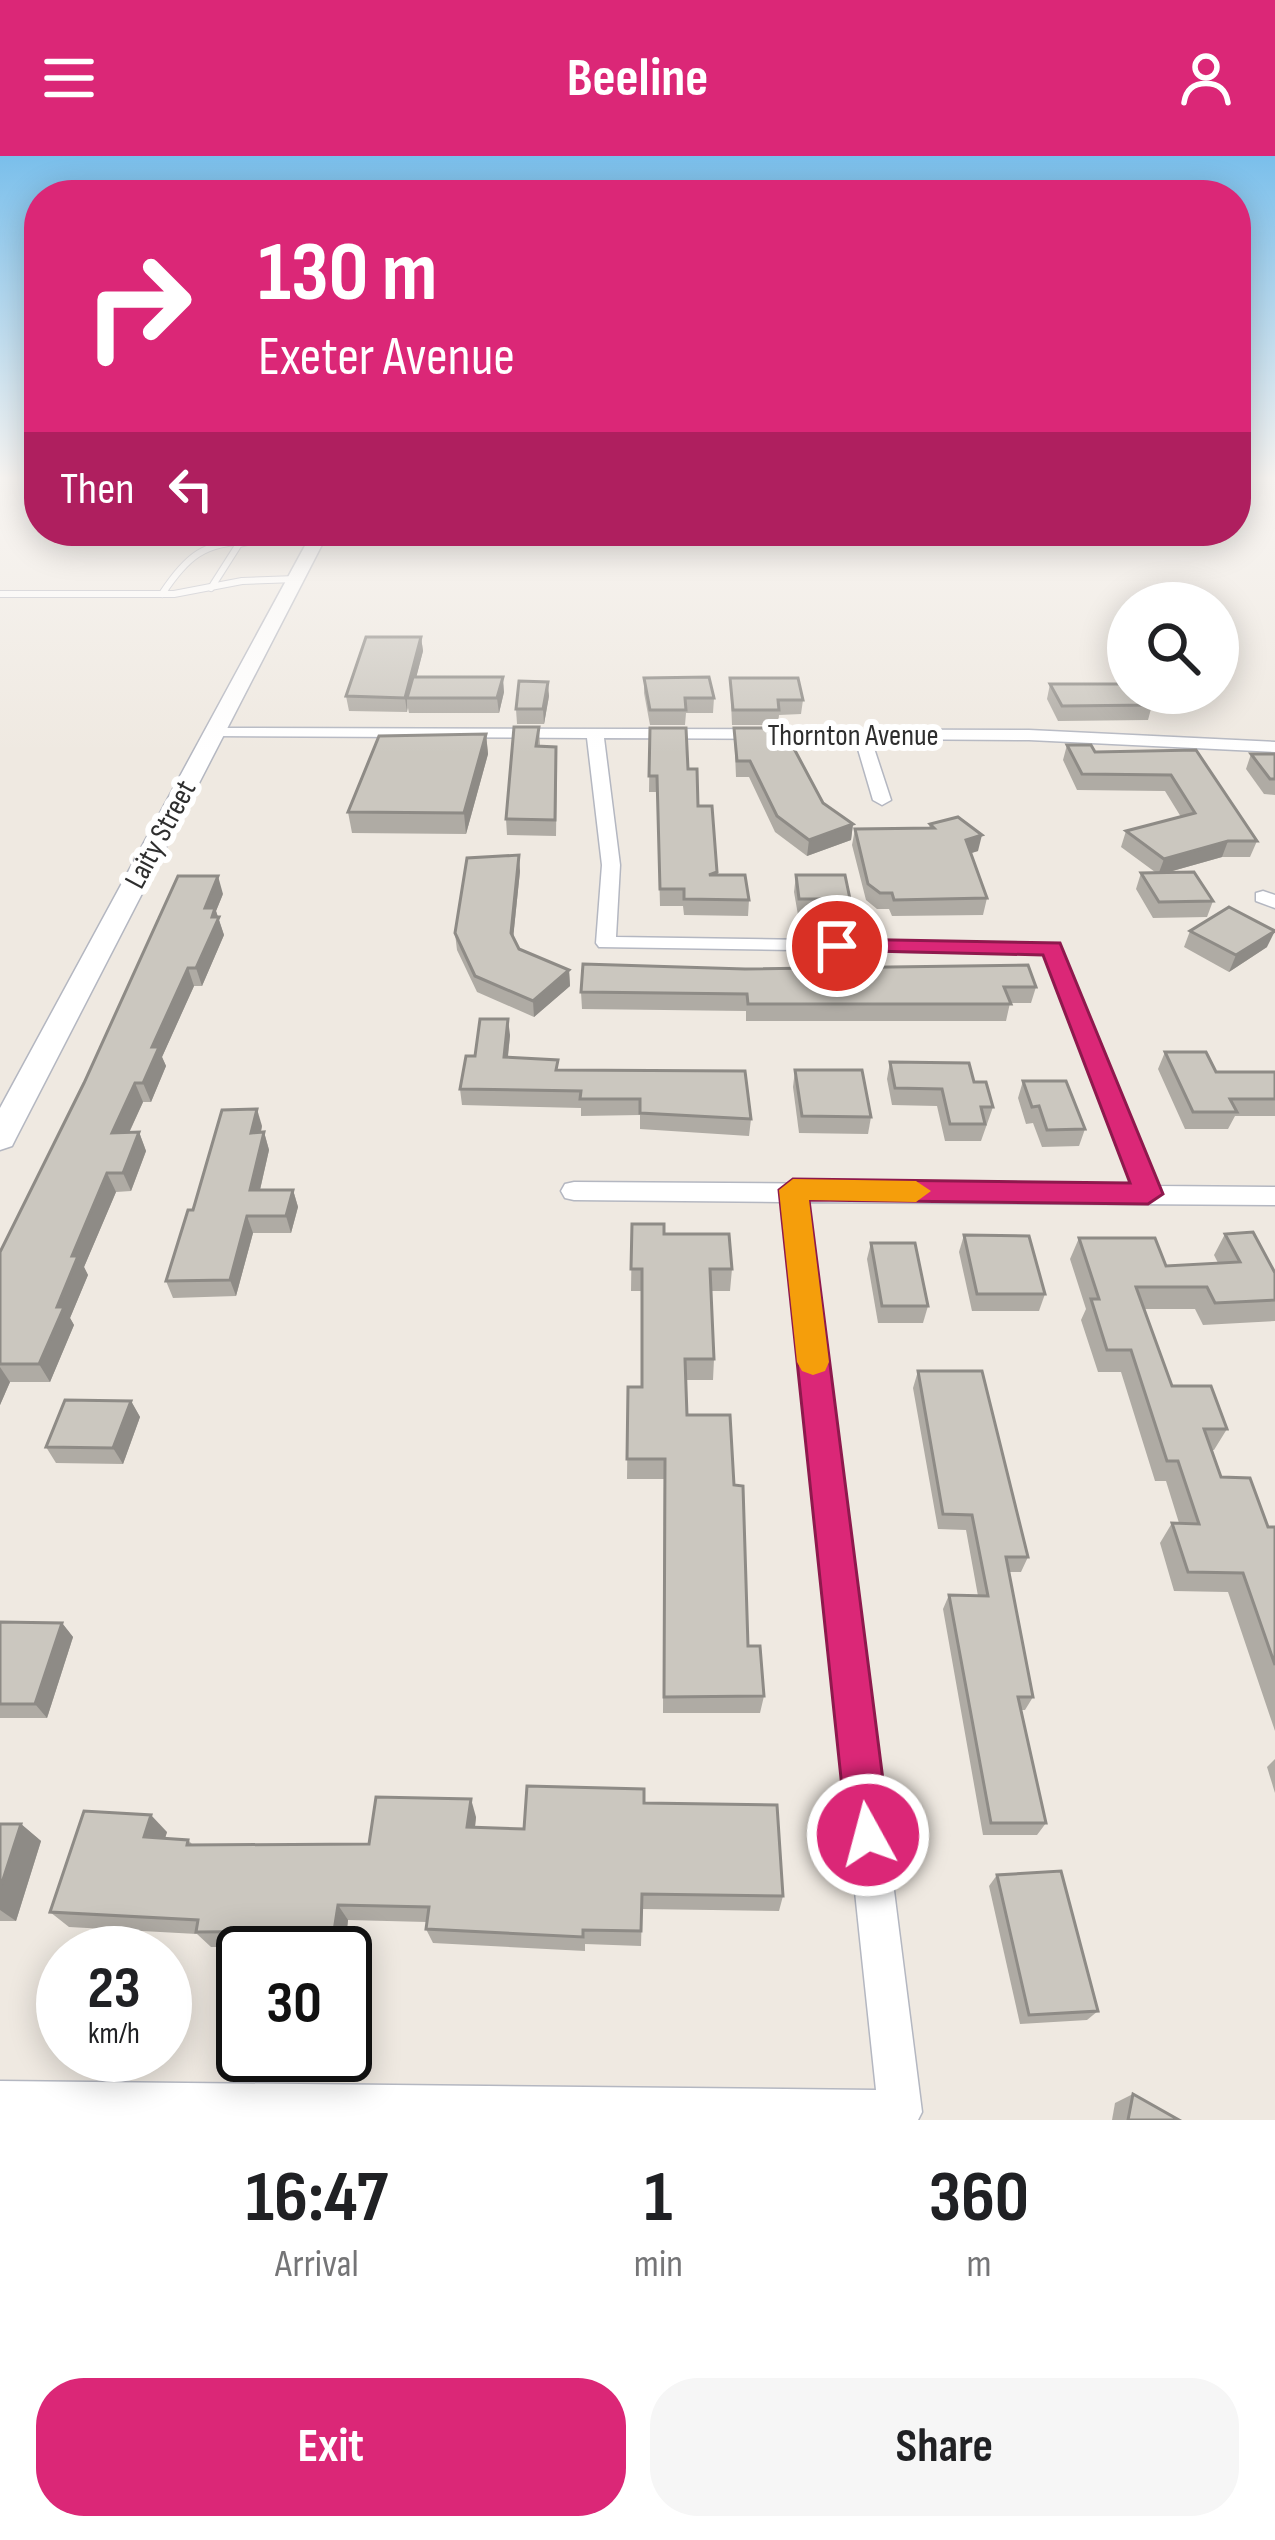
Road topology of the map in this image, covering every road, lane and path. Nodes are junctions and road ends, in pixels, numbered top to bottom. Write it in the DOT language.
graph roads {
  1 [pos="178,570"];
  2 [pos="223,570"];
  3 [pos="301,570"];
  4 [pos="296,579"];
  5 [pos="211,589"];
  6 [pos="162,594"];
  7 [pos="0,595"];
  8 [pos="215,731"];
  9 [pos="595,734"];
  10 [pos="862,735"];
  11 [pos="1275,747"];
  12 [pos="882,800"];
  13 [pos="0,1138"];
  14 [pos="793,1190"];
  15 [pos="574,1191"];
  16 [pos="1148,1194"];
  17 [pos="1275,1196"];
  18 [pos="0,2102"];
  1 -- 6 [label="lane"];
  2 -- 5 [label="lane"];
  3 -- 4 [label="street, Laity Street"];
  4 -- 5 [label="lane"];
  4 -- 8 [label="street, Laity Street"];
  5 -- 6 [label="lane"];
  6 -- 7 [label="lane"];
  8 -- 9 [label="street, Thornton Avenue"];
  8 -- 13 [label="street, Laity Street"];
  9 -- 10 [label="street, Thornton Avenue"];
  9 -- 16 [label="street"];
  10 -- 11 [label="street, Thornton Avenue"];
  10 -- 12 [label="street"];
  14 -- 15 [label="street"];
  14 -- 16 [label="street"];
  14 -- 18 [label="street"];
  16 -- 17 [label="street"];
}
